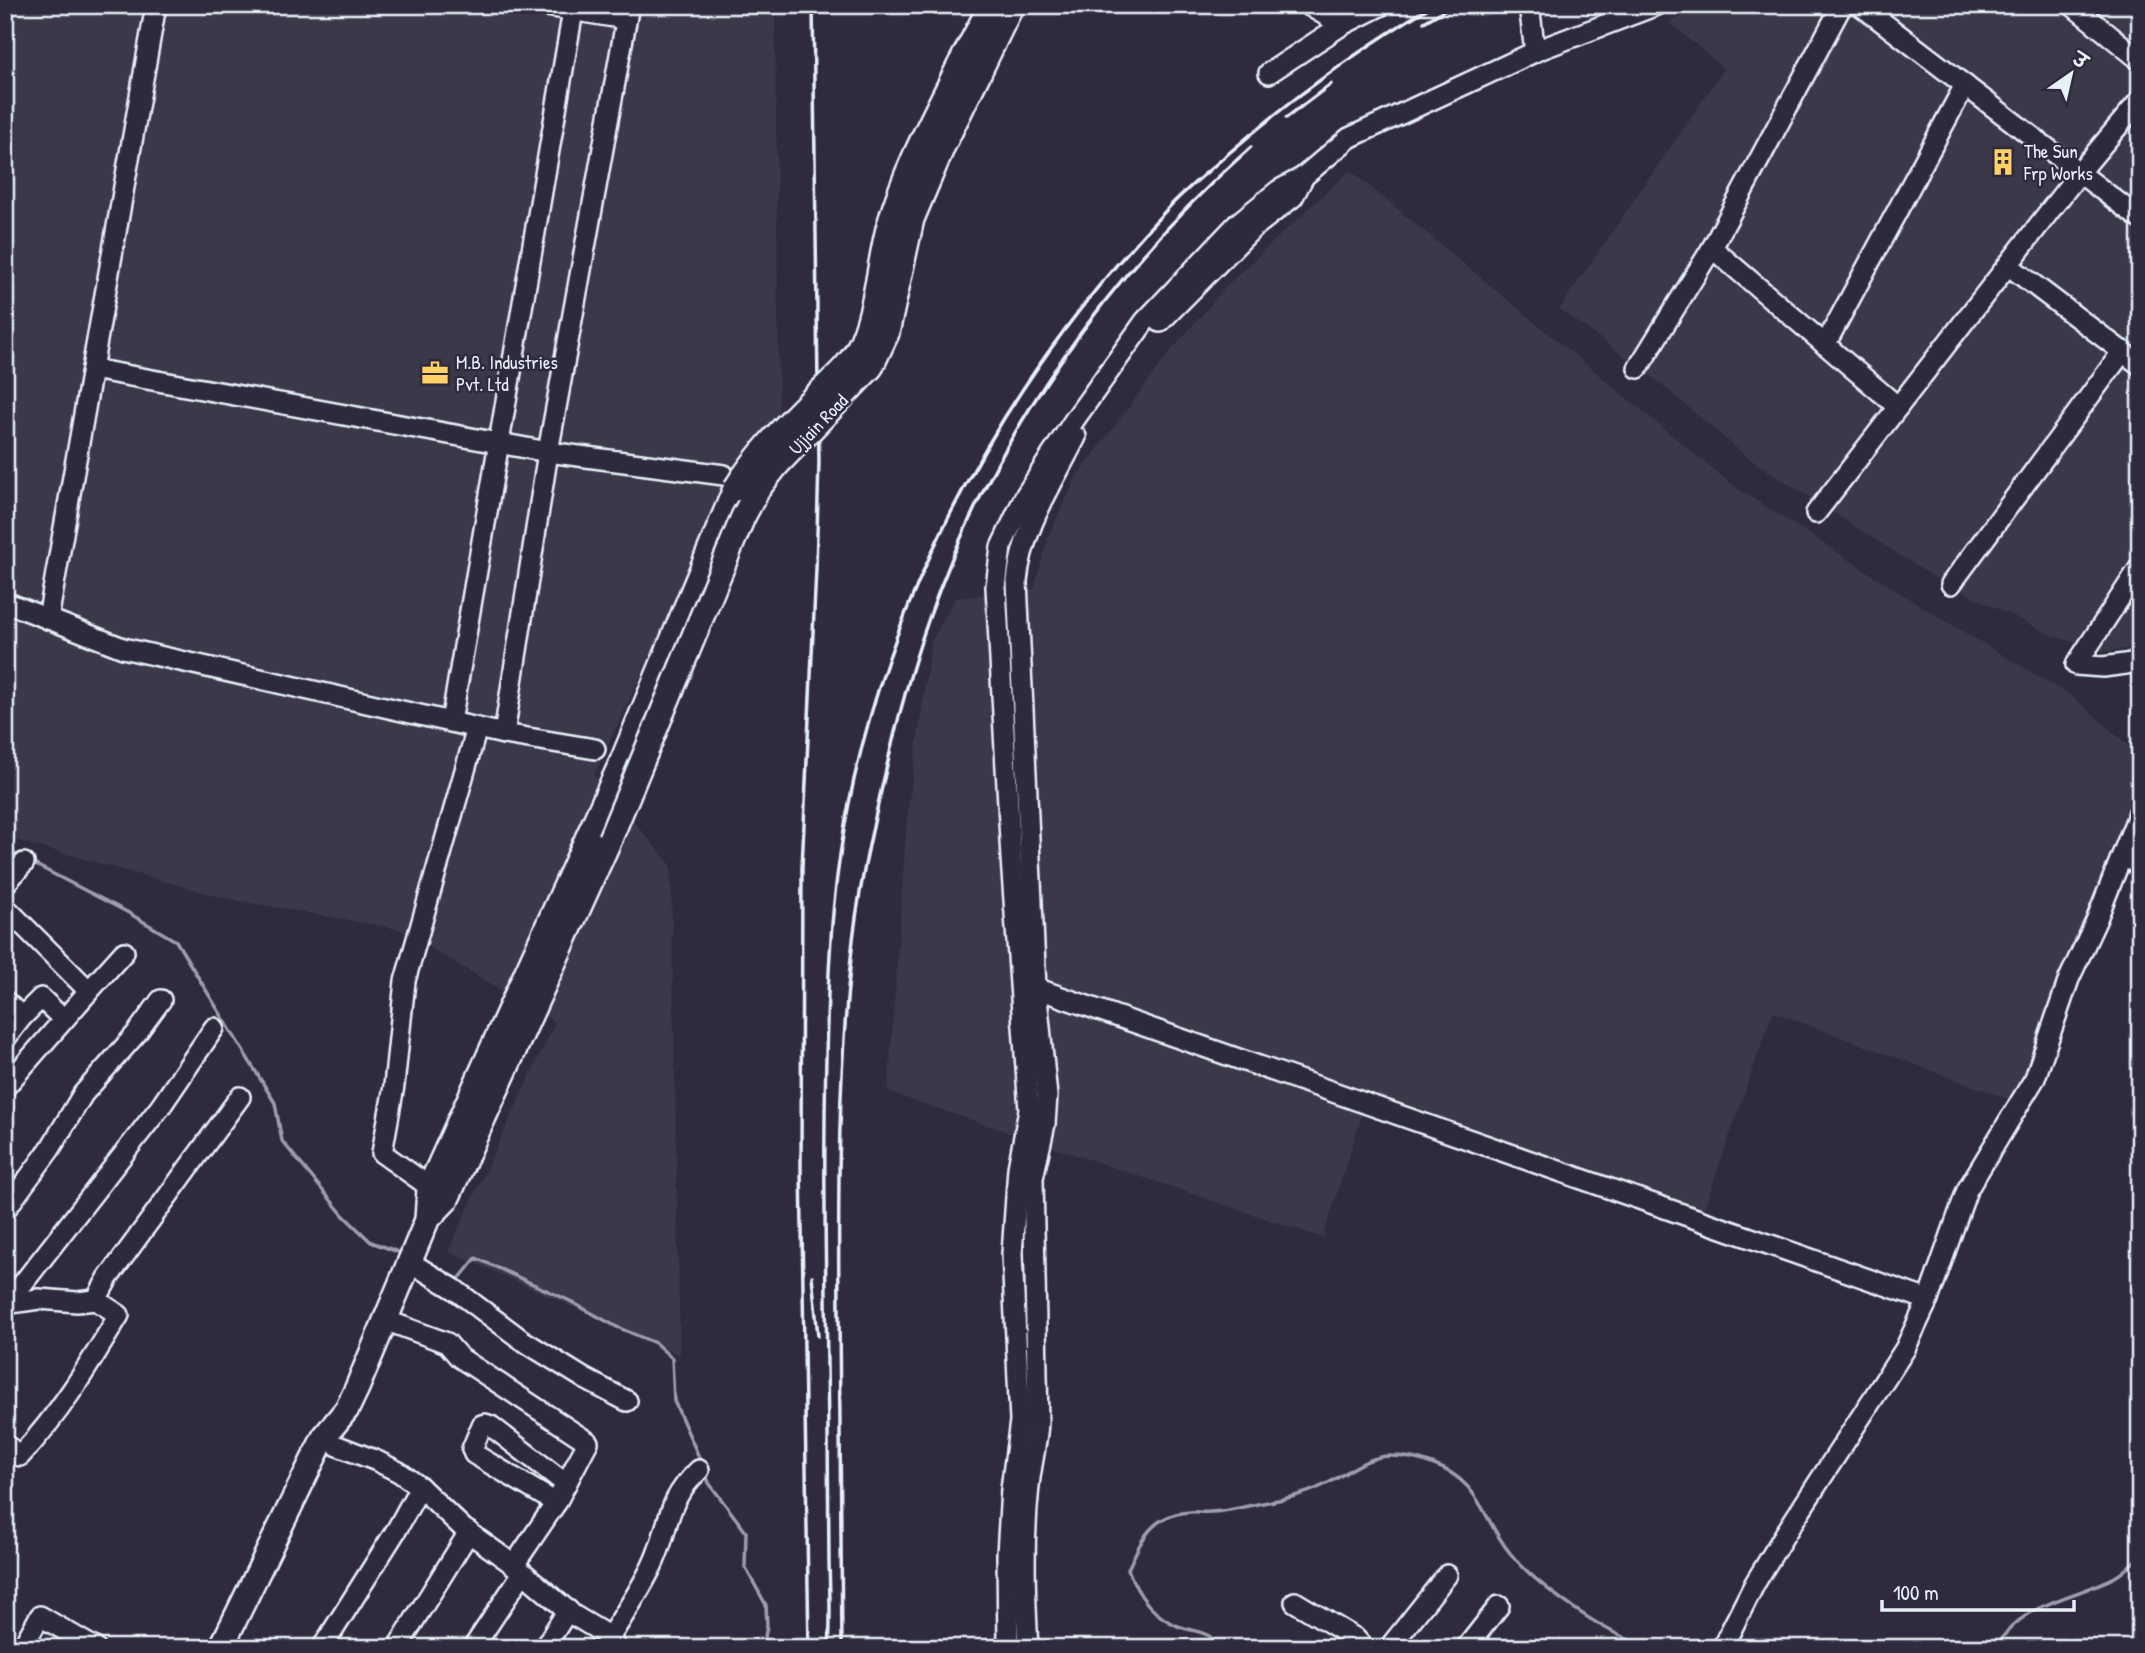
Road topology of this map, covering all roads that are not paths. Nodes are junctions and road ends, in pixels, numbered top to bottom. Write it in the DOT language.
graph roads {
  1 [pos="156,5"];
  2 [pos="540,5"];
  3 [pos="991,5"];
  4 [pos="1012,5"];
  5 [pos="1307,5"];
  6 [pos="1382,5"];
  7 [pos="1529,5"];
  8 [pos="1657,5"];
  9 [pos="1842,5"];
  10 [pos="1860,5"];
  11 [pos="2072,5"];
  12 [pos="574,8"];
  13 [pos="628,12"];
  14 [pos="1342,25"];
  15 [pos="1535,52"];
  16 [pos="2140,60"];
  17 [pos="970,68"];
  18 [pos="1269,73"];
  19 [pos="1965,85"];
  20 [pos="2140,100"];
  21 [pos="2079,173"];
  22 [pos="2140,219"];
  23 [pos="1712,248"];
  24 [pos="2009,266"];
  25 [pos="1825,345"];
  26 [pos="2123,351"];
  27 [pos="2140,365"];
  28 [pos="1638,368"];
  29 [pos="92,369"];
  30 [pos="1898,407"];
  31 [pos="499,444"];
  32 [pos="548,452"];
  33 [pos="724,475"];
  34 [pos="1816,513"];
  35 [pos="2140,567"];
  36 [pos="1951,584"];
  37 [pos="5,602"];
  38 [pos="48,619"];
  39 [pos="2140,654"];
  40 [pos="2080,660"];
  41 [pos="2140,663"];
  42 [pos="452,722"];
  43 [pos="477,728"];
  44 [pos="504,734"];
  45 [pos="595,749"];
  46 [pos="2140,810"];
  47 [pos="2122,856"];
  48 [pos="23,863"];
  49 [pos="2140,865"];
  50 [pos="5,884"];
  51 [pos="5,907"];
  52 [pos="124,953"];
  53 [pos="1028,985"];
  54 [pos="89,991"];
  55 [pos="161,1000"];
  56 [pos="5,1001"];
  57 [pos="22,1017"];
  58 [pos="63,1019"];
  59 [pos="214,1028"];
  60 [pos="5,1039"];
  61 [pos="5,1087"];
  62 [pos="240,1097"];
  63 [pos="448,1170"];
  64 [pos="438,1194"];
  65 [pos="5,1210"];
  66 [pos="408,1261"];
  67 [pos="96,1300"];
  68 [pos="1928,1300"];
  69 [pos="7,1303"];
  70 [pos="385,1320"];
  71 [pos="627,1401"];
  72 [pos="347,1409"];
  73 [pos="6,1437"];
  74 [pos="338,1446"];
  75 [pos="699,1470"];
  76 [pos="566,1484"];
  77 [pos="420,1488"];
  78 [pos="556,1503"];
  79 [pos="469,1532"];
  80 [pos="518,1569"];
  81 [pos="1447,1575"];
  82 [pos="1295,1602"];
  83 [pos="1499,1606"];
  84 [pos="568,1610"];
  85 [pos="1724,1643"];
  86 [pos="613,1645"];
  87 [pos="22,1648"];
  88 [pos="95,1648"];
  89 [pos="221,1648"];
  90 [pos="235,1648"];
  91 [pos="322,1648"];
  92 [pos="397,1648"];
  93 [pos="473,1648"];
  94 [pos="544,1648"];
  95 [pos="1008,1648"];
  96 [pos="1028,1648"];
  97 [pos="1364,1648"];
  98 [pos="1389,1648"];
  99 [pos="1466,1648"];
  1 -- 29 [label="street"];
  2 -- 12 [label="street"];
  3 -- 17 [label="main road"];
  4 -- 17 [label="main road, Ujjain Road"];
  5 -- 14 [label="street"];
  6 -- 14 [label="street"];
  7 -- 15 [label="street"];
  8 -- 15 [label="street"];
  9 -- 23 [label="street"];
  10 -- 19 [label="street"];
  11 -- 16 [label="street"];
  12 -- 13 [label="street"];
  12 -- 31 [label="street"];
  13 -- 32 [label="street"];
  14 -- 18 [label="street"];
  15 -- 53 [label="street"];
  17 -- 63 [label="main road, Ujjain Road, bridge"];
  17 -- 63 [label="main road, bridge"];
  19 -- 21 [label="street"];
  19 -- 25 [label="street"];
  20 -- 21 [label="street"];
  21 -- 22 [label="street"];
  21 -- 24 [label="street"];
  23 -- 25 [label="street"];
  23 -- 28 [label="street"];
  24 -- 26 [label="street"];
  24 -- 30 [label="street"];
  25 -- 30 [label="street"];
  26 -- 27 [label="street"];
  26 -- 36 [label="street"];
  29 -- 31 [label="street"];
  29 -- 38 [label="street"];
  30 -- 34 [label="street"];
  31 -- 32 [label="street"];
  31 -- 42 [label="street"];
  32 -- 33 [label="street"];
  32 -- 44 [label="street"];
  35 -- 40 [label="street"];
  37 -- 38 [label="street"];
  38 -- 42 [label="street"];
  39 -- 40 [label="street"];
  40 -- 41 [label="street"];
  42 -- 43 [label="street"];
  43 -- 44 [label="street"];
  43 -- 64 [label="street"];
  44 -- 45 [label="street"];
  46 -- 47 [label="street"];
  47 -- 49 [label="street"];
  47 -- 68 [label="street"];
  48 -- 50 [label="street"];
  51 -- 54 [label="street"];
  52 -- 54 [label="street"];
  53 -- 68 [label="street"];
  53 -- 95 [label="street"];
  53 -- 96 [label="street"];
  54 -- 58 [label="street"];
  55 -- 65 [label="street"];
  56 -- 57 [label="street"];
  57 -- 58 [label="street"];
  57 -- 60 [label="street"];
  58 -- 61 [label="street"];
  59 -- 69 [label="street"];
  62 -- 67 [label="street"];
  63 -- 64 [label="main road"];
  64 -- 66 [label="main road"];
  66 -- 70 [label="main road"];
  66 -- 71 [label="street"];
  67 -- 69 [label="street"];
  67 -- 73 [label="street"];
  68 -- 85 [label="street"];
  70 -- 72 [label="main road"];
  70 -- 76 [label="street"];
  72 -- 74 [label="main road"];
  72 -- 89 [label="main road"];
  74 -- 77 [label="street"];
  74 -- 90 [label="main road"];
  75 -- 86 [label="street"];
  76 -- 78 [label="street"];
  76 -- 78 [label="street"];
  77 -- 79 [label="street"];
  77 -- 91 [label="street"];
  78 -- 80 [label="street"];
  79 -- 80 [label="street"];
  79 -- 92 [label="street"];
  80 -- 84 [label="street"];
  80 -- 93 [label="street"];
  81 -- 98 [label="street"];
  82 -- 97 [label="street"];
  83 -- 99 [label="street"];
  84 -- 86 [label="street"];
  84 -- 94 [label="street"];
  87 -- 88 [label="street"];
}
